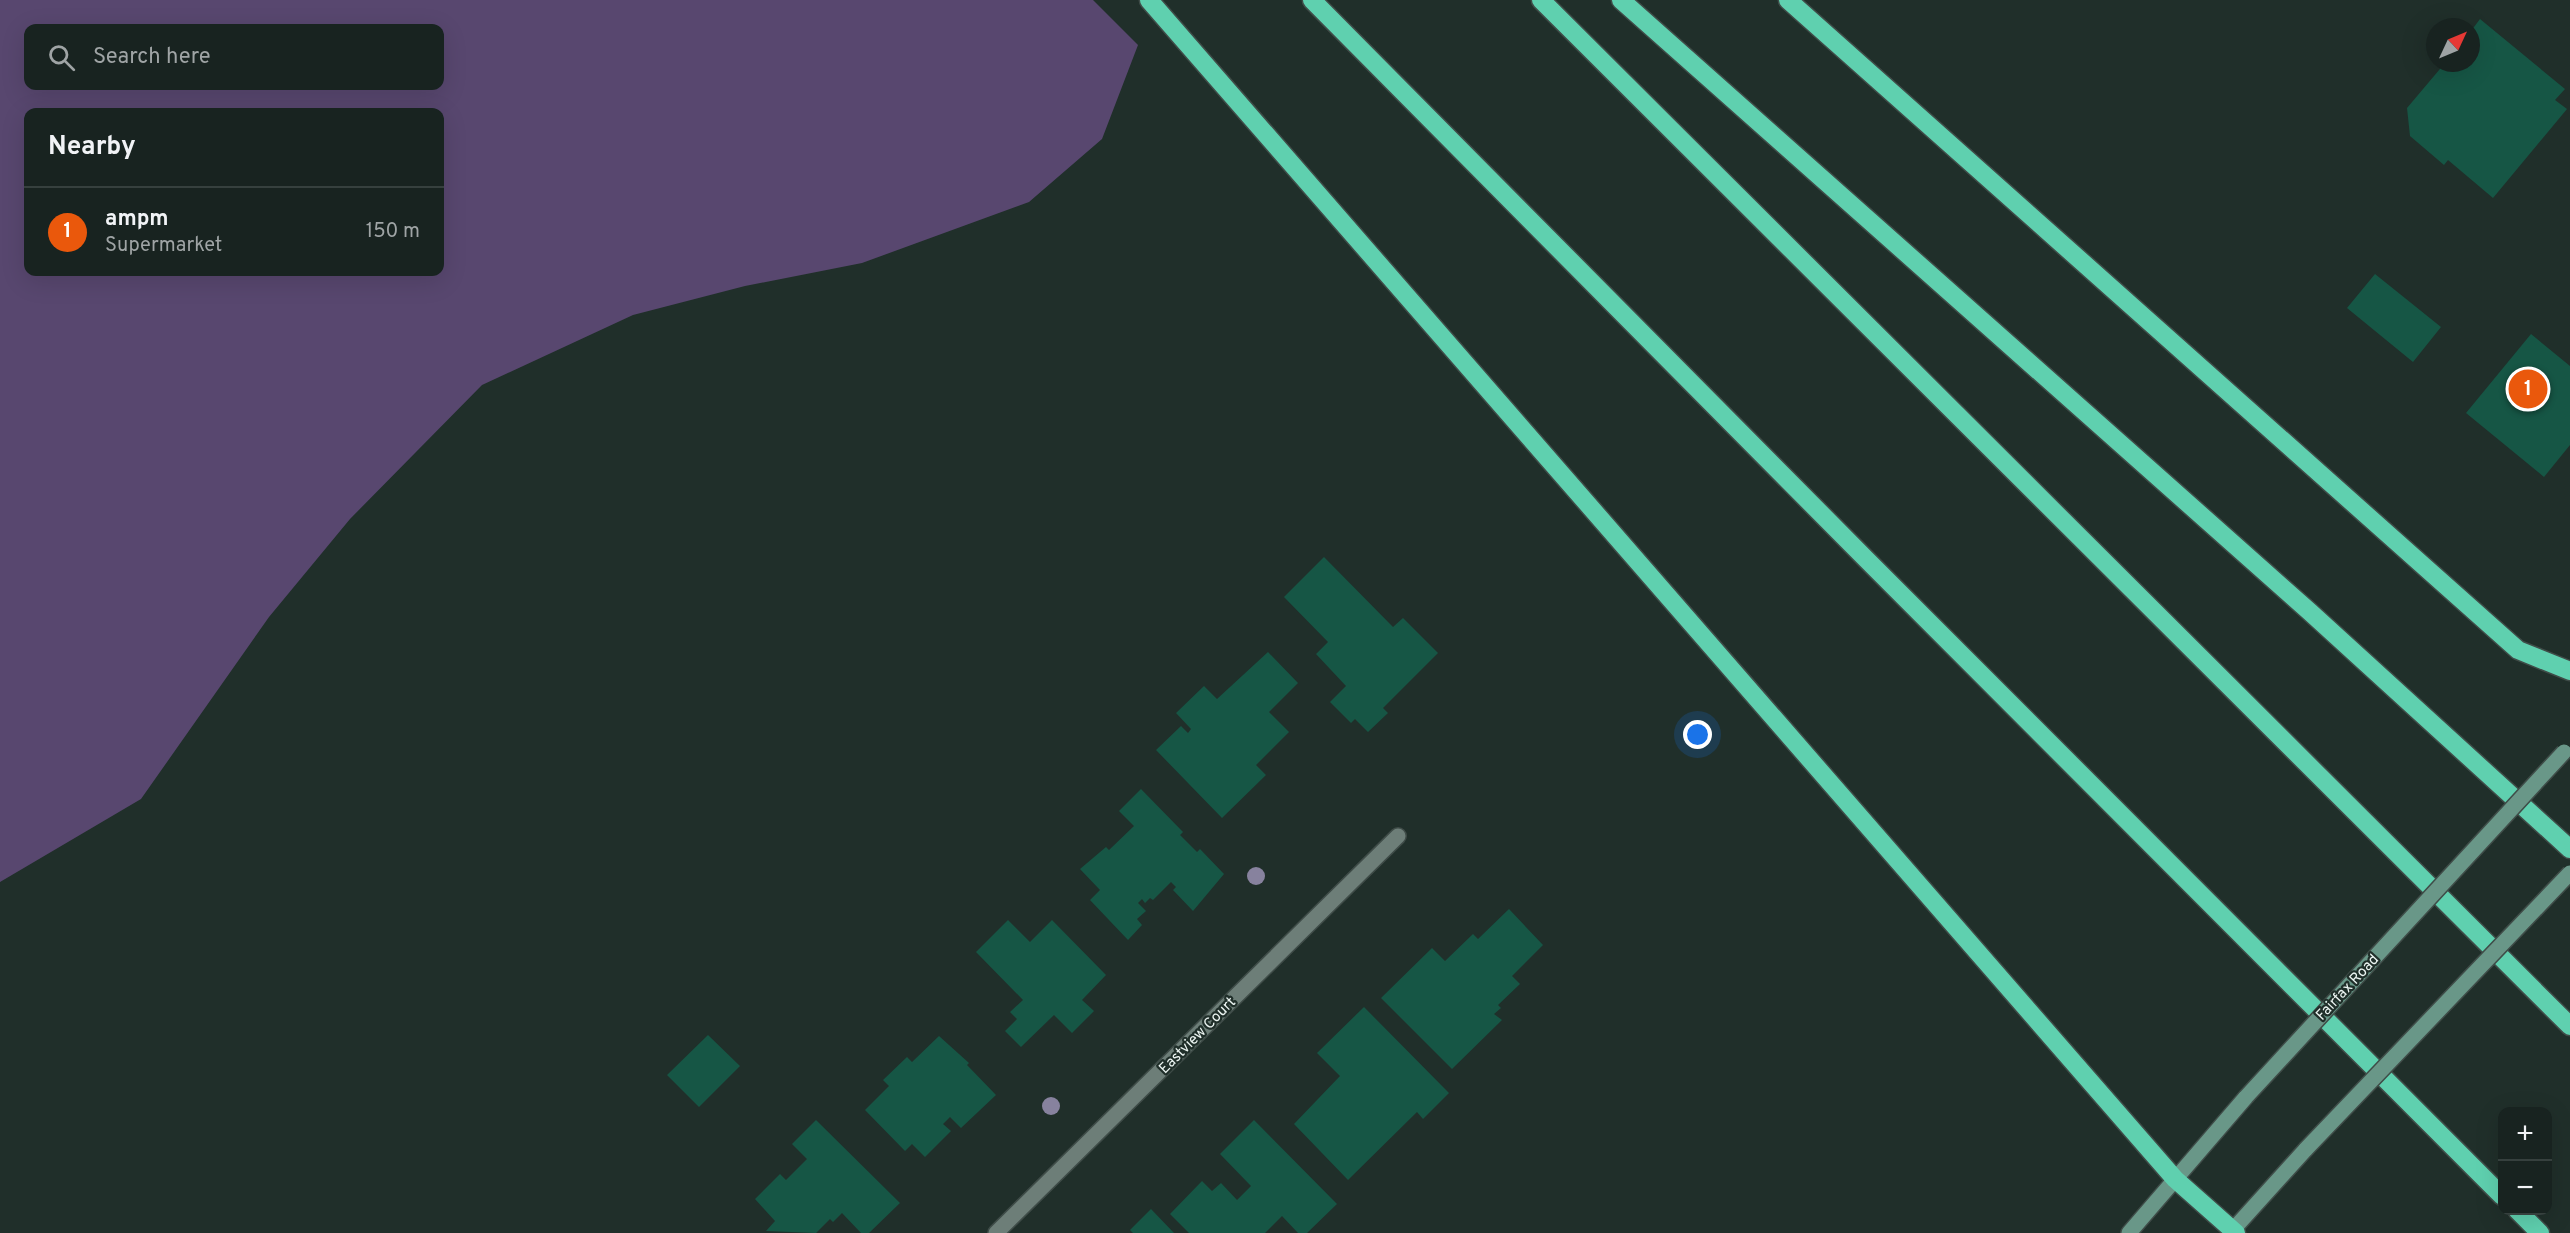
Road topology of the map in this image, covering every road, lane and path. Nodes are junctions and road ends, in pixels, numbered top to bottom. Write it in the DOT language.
graph roads {
  1 [pos="1149,0"];
  2 [pos="1312,0"];
  3 [pos="1541,0"];
  4 [pos="1621,0"];
  5 [pos="1788,0"];
  6 [pos="2570,671"];
  7 [pos="2567,748"];
  8 [pos="1398,836"];
  9 [pos="2570,849"];
  10 [pos="2570,873"];
  11 [pos="2570,1026"];
  12 [pos="2175,1179"];
  13 [pos="2498,1192"];
  14 [pos="2522,1215"];
  15 [pos="2234,1232"];
  16 [pos="996,1233"];
  17 [pos="2129,1233"];
  18 [pos="2540,1233"];
  1 -- 12 [label="highway"];
  2 -- 13 [label="highway"];
  3 -- 11 [label="highway"];
  4 -- 9 [label="highway"];
  5 -- 6 [label="highway"];
  7 -- 12 [label="main road, Fairfax Road, bridge"];
  8 -- 16 [label="street, Eastview Court"];
  10 -- 15 [label="main road, bridge"];
  12 -- 15 [label="highway"];
  12 -- 17 [label="main road, Fairfax Road"];
  14 -- 18 [label="highway"];
}
